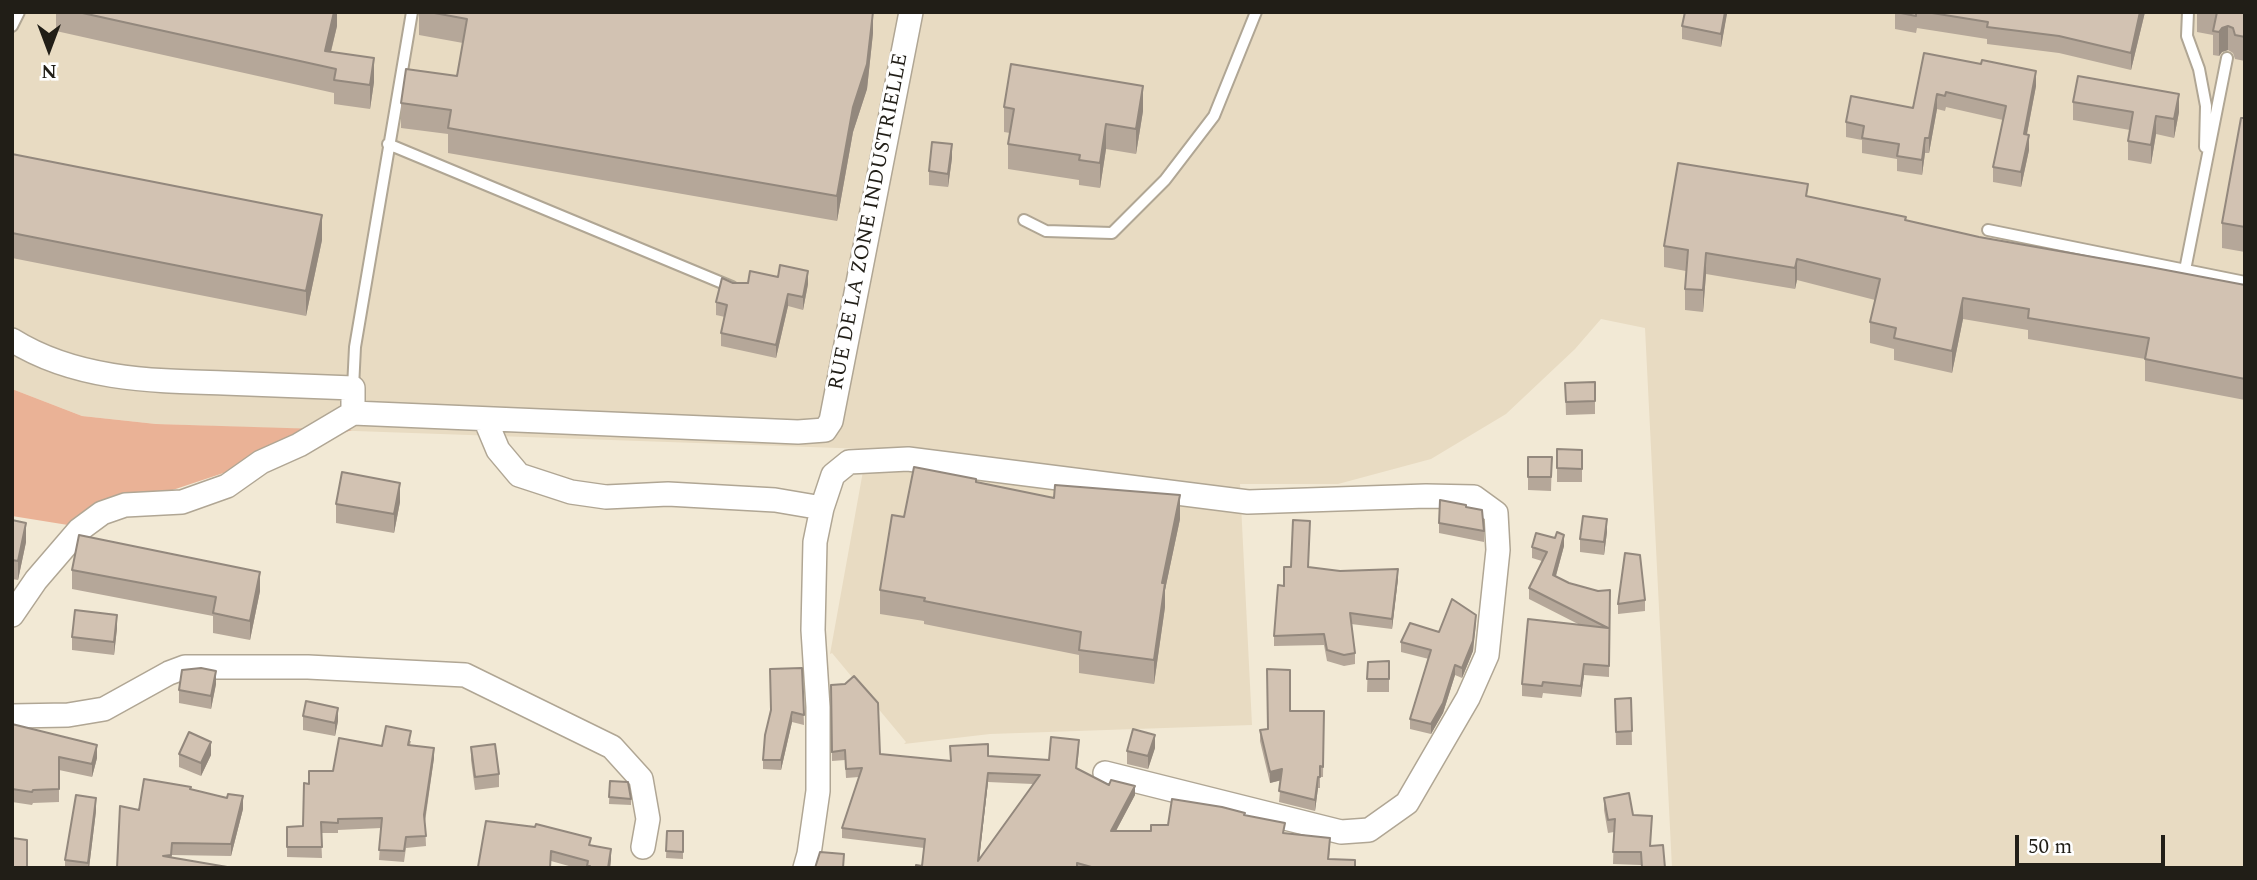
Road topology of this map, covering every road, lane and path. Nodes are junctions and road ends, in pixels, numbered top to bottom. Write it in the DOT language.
graph roads {
  1 [pos="19,12"];
  2 [pos="412,12"];
  3 [pos="911,12"];
  4 [pos="1256,12"];
  5 [pos="2188,12"];
  6 [pos="12,26"];
  7 [pos="2227,58"];
  8 [pos="388,144"];
  9 [pos="2204,178"];
  10 [pos="1024,220"];
  11 [pos="1988,230"];
  12 [pos="2185,270"];
  13 [pos="2245,282"];
  14 [pos="735,288"];
  15 [pos="12,340"];
  16 [pos="352,388"];
  17 [pos="353,413"];
  18 [pos="485,419"];
  19 [pos="822,509"];
  20 [pos="12,615"];
  21 [pos="12,716"];
  22 [pos="1105,774"];
  23 [pos="643,847"];
  24 [pos="805,868"];
  1 -- 6 [label="lane"];
  2 -- 8 [label="lane"];
  3 -- 18 [label="street, RUE DE LA ZONE INDUSTRIELLE"];
  4 -- 10 [label="lane"];
  5 -- 9 [label="lane"];
  7 -- 9 [label="lane"];
  8 -- 14 [label="lane"];
  8 -- 16 [label="lane"];
  9 -- 12 [label="lane"];
  11 -- 12 [label="lane"];
  12 -- 13 [label="lane"];
  15 -- 16 [label="street"];
  16 -- 17 [label="street"];
  17 -- 18 [label="street"];
  17 -- 20 [label="street"];
  18 -- 19 [label="street"];
  19 -- 22 [label="street"];
  19 -- 24 [label="street"];
  21 -- 23 [label="street"];
}
